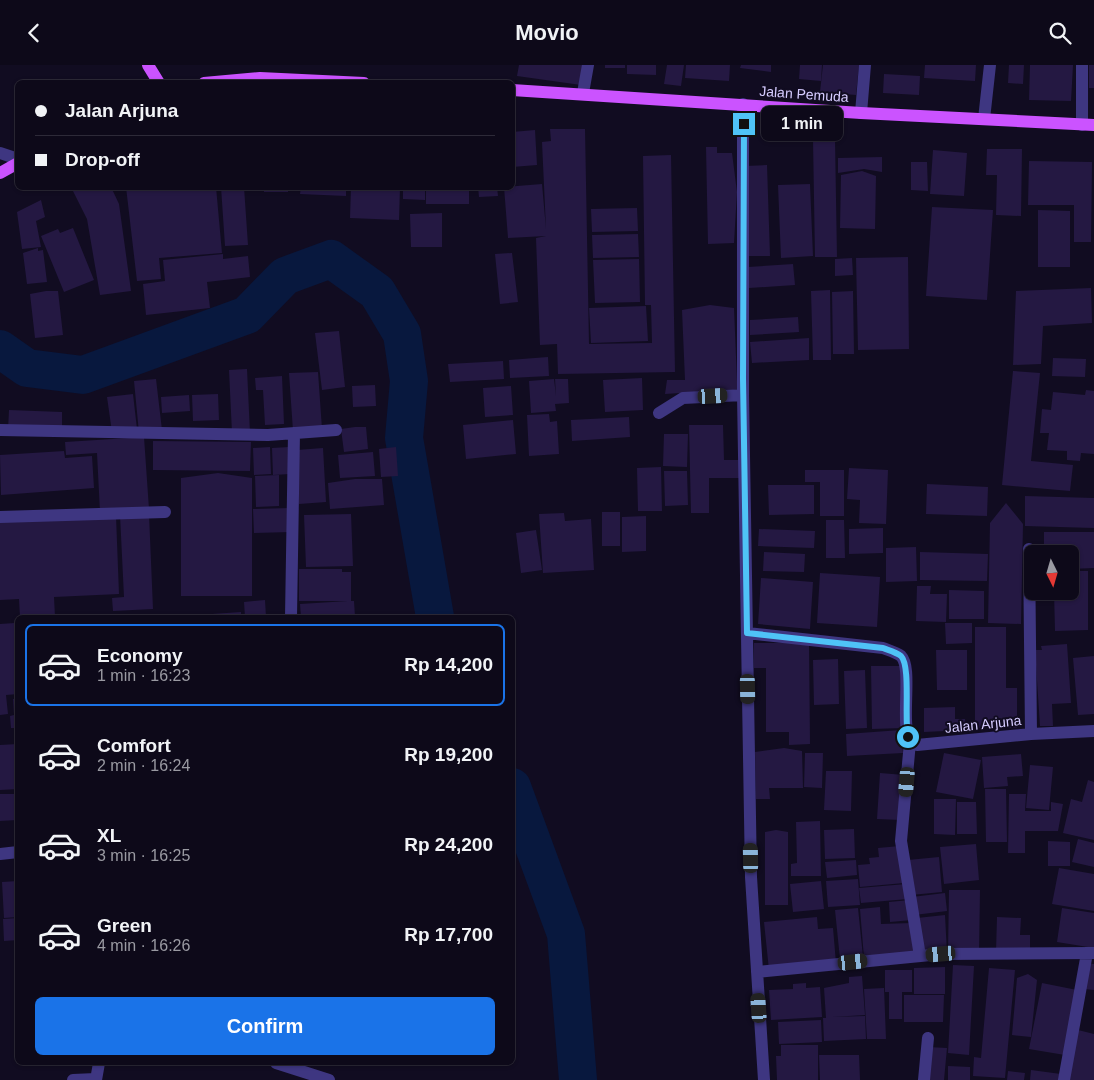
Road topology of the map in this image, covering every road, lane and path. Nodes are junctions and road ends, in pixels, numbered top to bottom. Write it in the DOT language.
graph roads {
  1 [pos="148,65"];
  2 [pos="588,65"];
  3 [pos="865,65"];
  4 [pos="990,65"];
  5 [pos="1082,65"];
  6 [pos="157,80"];
  7 [pos="238,80"];
  8 [pos="302,80"];
  9 [pos="515,90"];
  10 [pos="583,93"];
  11 [pos="744,104"];
  12 [pos="861,113"];
  13 [pos="984,119"];
  14 [pos="1088,125"];
  15 [pos="0,153"];
  16 [pos="15,158"];
  17 [pos="15,165"];
  18 [pos="0,173"];
  19 [pos="743,395"];
  20 [pos="658,413"];
  21 [pos="0,430"];
  22 [pos="336,430"];
  23 [pos="294,433"];
  24 [pos="165,512"];
  25 [pos="0,517"];
  26 [pos="1030,600"];
  27 [pos="291,615"];
  28 [pos="747,633"];
  29 [pos="1094,731"];
  30 [pos="1031,734"];
  31 [pos="910,742"];
  32 [pos="15,852"];
  33 [pos="0,854"];
  34 [pos="1090,953"];
  35 [pos="920,956"];
  36 [pos="757,972"];
  37 [pos="928,1038"];
  38 [pos="99,1065"];
  39 [pos="282,1065"];
  40 [pos="96,1079"];
  41 [pos="73,1080"];
  42 [pos="329,1080"];
  43 [pos="764,1080"];
  44 [pos="924,1080"];
  45 [pos="1064,1080"];
  1 -- 6 [label="main road"];
  2 -- 10 [label="street"];
  3 -- 12 [label="street"];
  4 -- 13 [label="street"];
  5 -- 14 [label="street"];
  7 -- 8 [label="main road"];
  9 -- 10 [label="main road, Jalan Pemuda"];
  10 -- 11 [label="main road, Jalan Pemuda"];
  11 -- 12 [label="main road, Jalan Pemuda"];
  11 -- 19 [label="street"];
  12 -- 13 [label="main road, Jalan Pemuda"];
  13 -- 14 [label="main road, Jalan Pemuda"];
  15 -- 16 [label="street"];
  17 -- 18 [label="main road"];
  19 -- 20 [label="street"];
  19 -- 28 [label="street"];
  21 -- 23 [label="street"];
  22 -- 23 [label="street"];
  23 -- 27 [label="street"];
  24 -- 25 [label="street"];
  26 -- 30 [label="street"];
  28 -- 31 [label="street"];
  28 -- 36 [label="street"];
  29 -- 30 [label="street, Jalan Arjuna"];
  30 -- 31 [label="street, Jalan Arjuna"];
  31 -- 35 [label="street"];
  32 -- 33 [label="street"];
  34 -- 35 [label="street"];
  34 -- 45 [label="street"];
  35 -- 36 [label="street"];
  36 -- 43 [label="street"];
  37 -- 44 [label="street"];
  38 -- 40 [label="street"];
  39 -- 42 [label="street"];
  40 -- 41 [label="street"];
}
